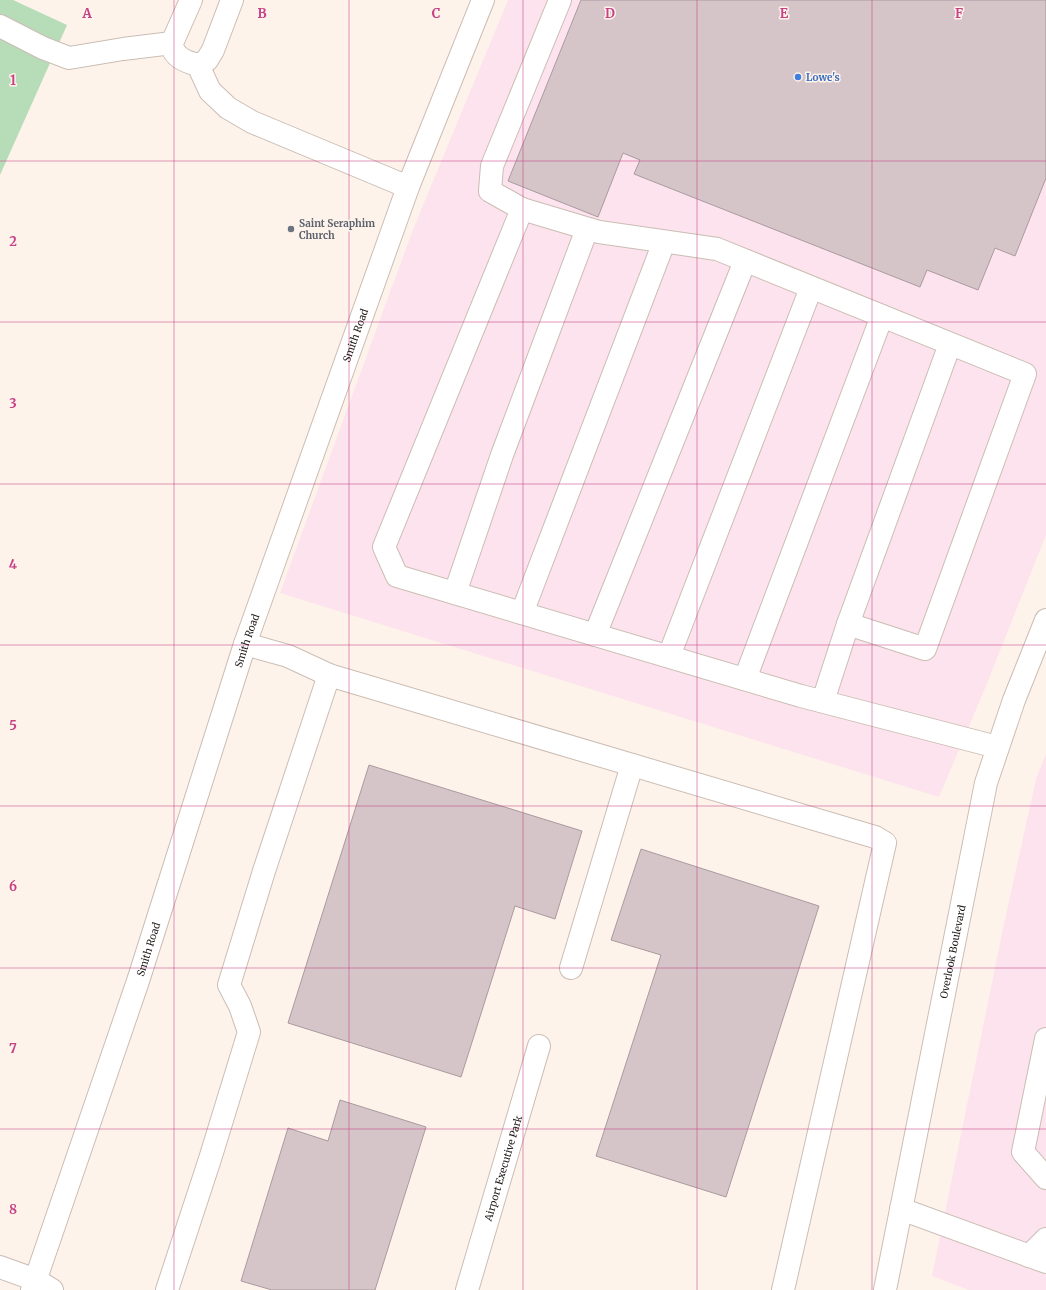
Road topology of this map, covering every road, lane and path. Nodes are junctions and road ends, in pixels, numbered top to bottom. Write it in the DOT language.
graph roads {
  1 [pos="191,0"];
  2 [pos="232,0"];
  3 [pos="483,0"];
  4 [pos="560,0"];
  5 [pos="0,26"];
  6 [pos="172,43"];
  7 [pos="198,65"];
  8 [pos="408,187"];
  9 [pos="522,209"];
  10 [pos="587,229"];
  11 [pos="664,242"];
  12 [pos="745,261"];
  13 [pos="811,288"];
  14 [pos="882,316"];
  15 [pos="950,344"];
  16 [pos="455,593"];
  17 [pos="522,613"];
  18 [pos="1046,620"];
  19 [pos="848,624"];
  20 [pos="596,635"];
  21 [pos="245,644"];
  22 [pos="669,656"];
  23 [pos="329,675"];
  24 [pos="745,679"];
  25 [pos="823,701"];
  26 [pos="997,747"];
  27 [pos="632,765"];
  28 [pos="571,968"];
  29 [pos="1046,1039"];
  30 [pos="539,1046"];
  31 [pos="1046,1178"];
  32 [pos="901,1209"];
  33 [pos="1046,1239"];
  34 [pos="1037,1259"];
  35 [pos="0,1267"];
  36 [pos="40,1287"];
  37 [pos="167,1290"];
  38 [pos="467,1290"];
  39 [pos="783,1290"];
  40 [pos="885,1290"];
  1 -- 6 [label="street"];
  2 -- 7 [label="street"];
  3 -- 8 [label="street, Smith Road"];
  4 -- 9 [label="street"];
  5 -- 6 [label="street"];
  6 -- 7 [label="street"];
  7 -- 8 [label="street"];
  8 -- 21 [label="street, Smith Road"];
  9 -- 10 [label="street"];
  9 -- 16 [label="street"];
  10 -- 11 [label="street"];
  10 -- 16 [label="street"];
  11 -- 12 [label="street"];
  11 -- 17 [label="street"];
  12 -- 13 [label="street"];
  12 -- 20 [label="street"];
  13 -- 14 [label="street"];
  13 -- 22 [label="street"];
  14 -- 15 [label="street"];
  14 -- 24 [label="street"];
  15 -- 19 [label="street"];
  15 -- 19 [label="street"];
  16 -- 17 [label="street"];
  17 -- 20 [label="street"];
  18 -- 26 [label="street, Overlook Boulevard"];
  19 -- 25 [label="street"];
  20 -- 22 [label="street"];
  21 -- 23 [label="street"];
  21 -- 36 [label="street, Smith Road"];
  22 -- 24 [label="street"];
  23 -- 27 [label="street"];
  23 -- 37 [label="street"];
  24 -- 25 [label="street"];
  25 -- 26 [label="street"];
  26 -- 32 [label="street, Overlook Boulevard"];
  27 -- 28 [label="street"];
  27 -- 39 [label="street"];
  29 -- 31 [label="street"];
  30 -- 38 [label="street, Airport Executive Park"];
  32 -- 34 [label="street"];
  32 -- 40 [label="street, Overlook Boulevard"];
  33 -- 34 [label="street"];
  35 -- 36 [label="street"];
}
